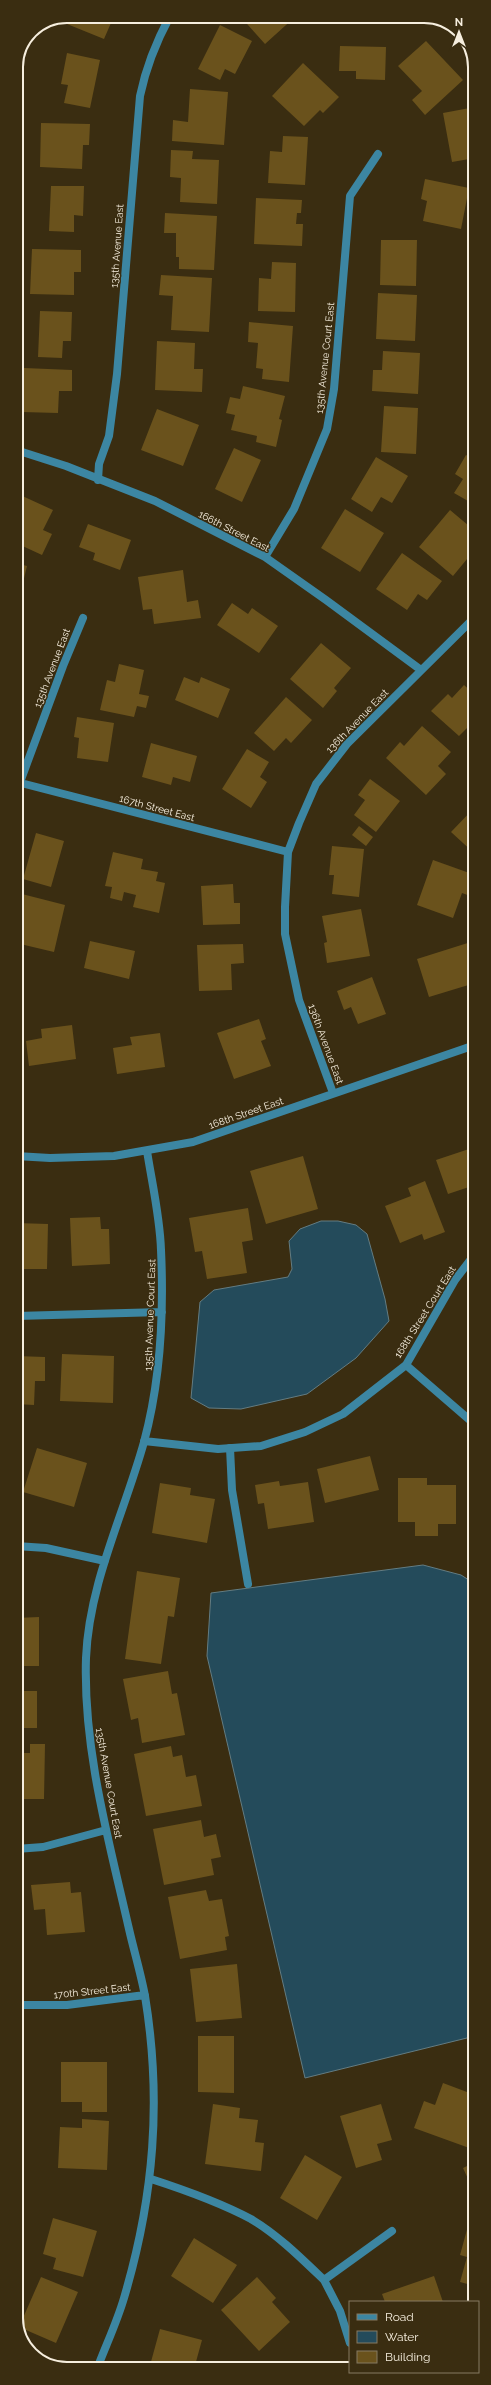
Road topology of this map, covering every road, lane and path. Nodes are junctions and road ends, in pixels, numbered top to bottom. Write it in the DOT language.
graph roads {
  1 [pos="166,23"];
  2 [pos="378,154"];
  3 [pos="23,452"];
  4 [pos="98,480"];
  5 [pos="265,557"];
  6 [pos="83,618"];
  7 [pos="468,624"];
  8 [pos="421,670"];
  9 [pos="23,777"];
  10 [pos="23,784"];
  11 [pos="288,852"];
  12 [pos="468,1047"];
  13 [pos="333,1093"];
  14 [pos="147,1151"];
  15 [pos="23,1156"];
  16 [pos="468,1263"];
  17 [pos="162,1312"];
  18 [pos="23,1316"];
  19 [pos="406,1365"];
  20 [pos="468,1419"];
  21 [pos="144,1441"];
  22 [pos="230,1448"];
  23 [pos="23,1546"];
  24 [pos="105,1561"];
  25 [pos="248,1584"];
  26 [pos="106,1830"];
  27 [pos="23,1848"];
  28 [pos="145,1995"];
  29 [pos="23,2005"];
  30 [pos="151,2179"];
  31 [pos="392,2231"];
  32 [pos="324,2280"];
  33 [pos="349,2340"];
  34 [pos="100,2362"];
  1 -- 4 [label="street, 135th Avenue East"];
  2 -- 5 [label="street, 135th Avenue Court East"];
  3 -- 4 [label="street, 166th Street East"];
  4 -- 5 [label="street, 166th Street East"];
  5 -- 8 [label="street, 166th Street East"];
  6 -- 9 [label="street, 135th Avenue East"];
  7 -- 8 [label="street, 136th Avenue East"];
  8 -- 11 [label="street, 136th Avenue East"];
  10 -- 11 [label="street, 167th Street East"];
  11 -- 13 [label="street, 136th Avenue East"];
  12 -- 13 [label="street, 168th Street East"];
  13 -- 14 [label="street, 168th Street East"];
  14 -- 15 [label="street, 168th Street East"];
  14 -- 17 [label="street, 135th Avenue Court East"];
  16 -- 19 [label="street, 168th Street Court East"];
  17 -- 18 [label="street"];
  17 -- 21 [label="street, 135th Avenue Court East"];
  19 -- 20 [label="street"];
  19 -- 22 [label="street, 168th Street Court East"];
  21 -- 22 [label="street, 168th Street Court East"];
  21 -- 24 [label="street, 135th Avenue Court East"];
  22 -- 25 [label="street"];
  23 -- 24 [label="street"];
  24 -- 26 [label="street, 135th Avenue Court East"];
  26 -- 27 [label="street"];
  26 -- 28 [label="street, 135th Avenue Court East"];
  28 -- 29 [label="street, 170th Street East"];
  28 -- 30 [label="street, 135th Avenue Court East"];
  30 -- 32 [label="street"];
  30 -- 34 [label="street, 135th Avenue Court East"];
  31 -- 32 [label="street"];
  32 -- 33 [label="street"];
}
